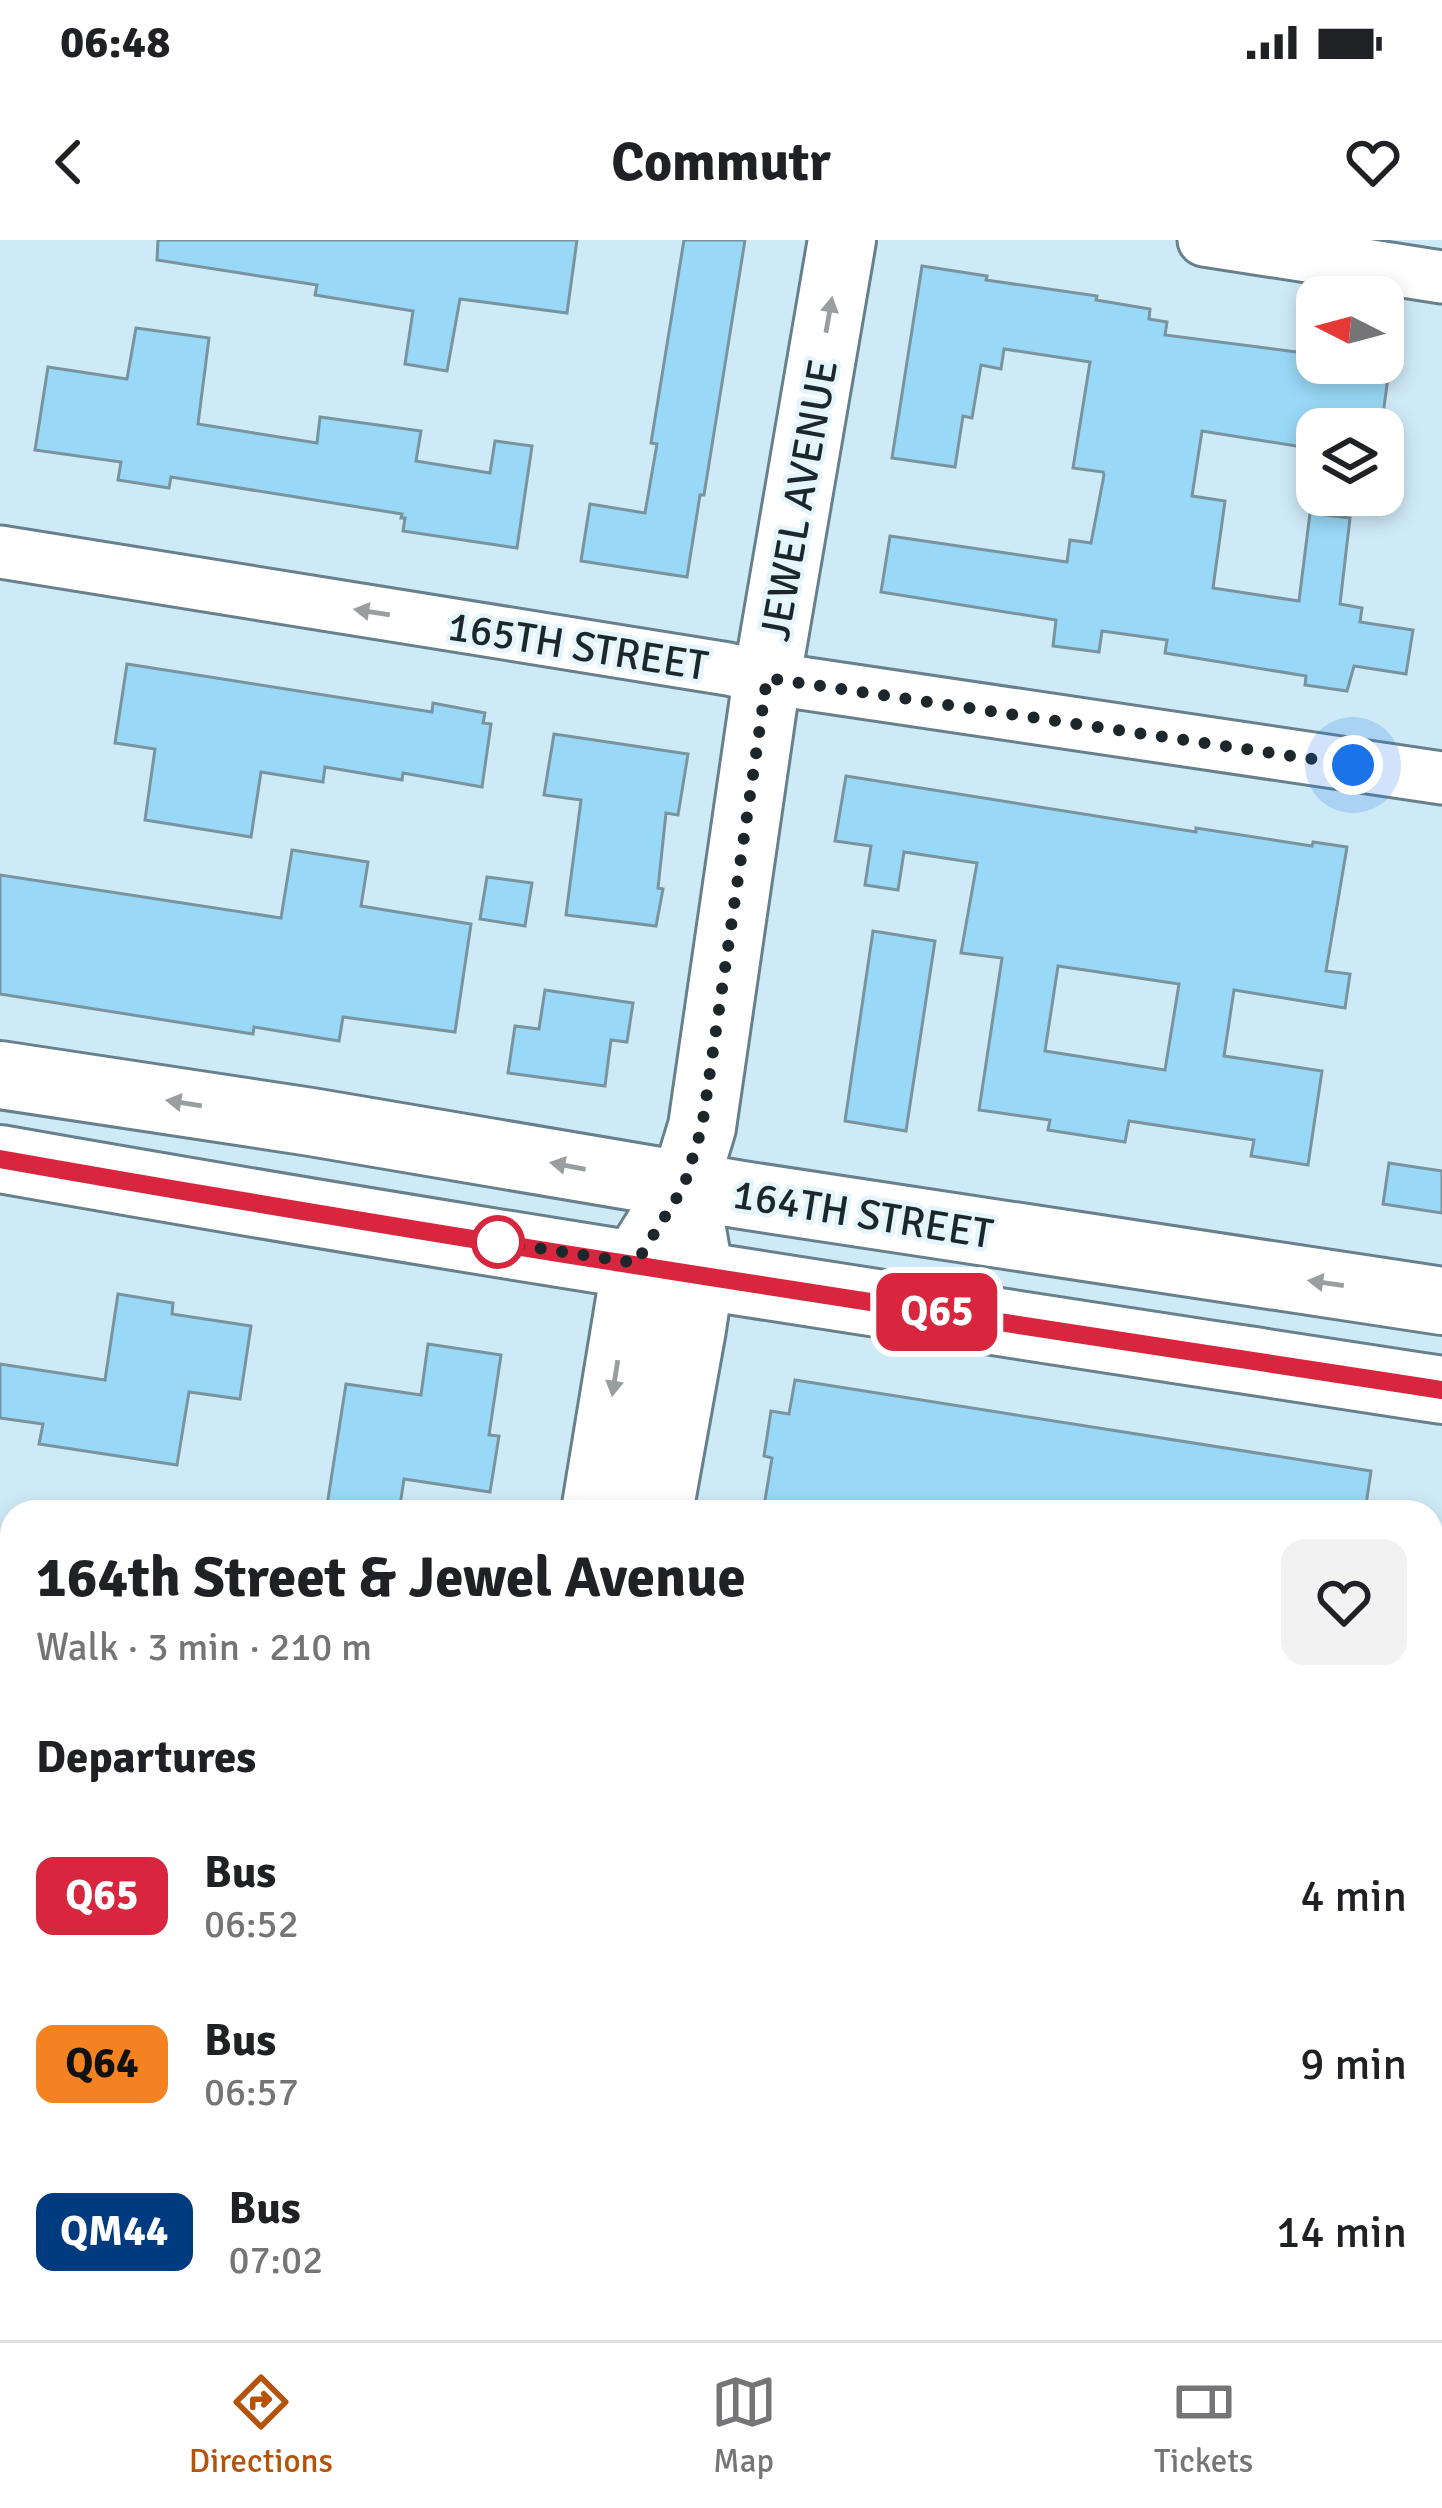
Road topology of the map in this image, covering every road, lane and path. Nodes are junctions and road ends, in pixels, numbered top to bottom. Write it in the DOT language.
graph roads {
  1 [pos="842,240"];
  2 [pos="1204,240"];
  3 [pos="1442,277"];
  4 [pos="0,552"];
  5 [pos="767,678"];
  6 [pos="1442,778"];
  7 [pos="0,1075"];
  8 [pos="0,1159"];
  9 [pos="684,1186"];
  10 [pos="636,1263"];
  11 [pos="700,1276"];
  12 [pos="1442,1301"];
  13 [pos="1442,1390"];
  14 [pos="597,1500"];
  15 [pos="660,1500"];
  5 -- 1 [label="street, JEWEL AVENUE, one-way"];
  2 -- 3 [label="street"];
  5 -- 4 [label="street, 165TH STREET, one-way"];
  5 -- 6 [label="street, 165TH STREET"];
  5 -- 9 [label="street, JEWEL AVENUE"];
  9 -- 7 [label="street, 164TH STREET, one-way"];
  8 -- 10 [label="street, 164TH STREET"];
  9 -- 10 [label="street, JEWEL AVENUE"];
  9 -- 11 [label="street, JEWEL AVENUE"];
  12 -- 9 [label="street, 164TH STREET, one-way"];
  10 -- 11 [label="street, 164TH STREET"];
  10 -- 14 [label="street, JEWEL AVENUE, one-way"];
  11 -- 13 [label="street, 164TH STREET"];
  11 -- 15 [label="street, JEWEL AVENUE"];
}
